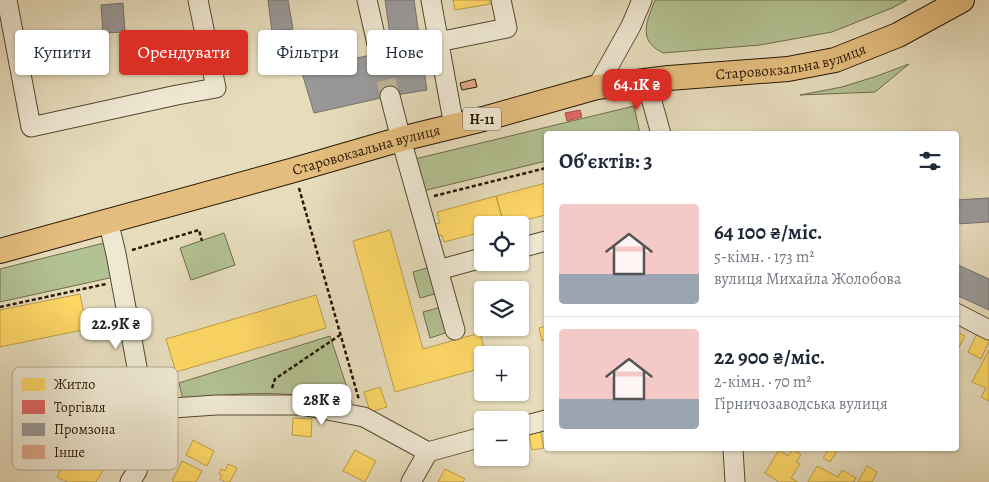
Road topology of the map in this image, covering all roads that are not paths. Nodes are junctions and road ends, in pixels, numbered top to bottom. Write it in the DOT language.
graph roads {
  1 [pos="7,0"];
  2 [pos="198,0"];
  3 [pos="367,0"];
  4 [pos="431,0"];
  5 [pos="501,0"];
  6 [pos="642,0"];
  7 [pos="962,0"];
  8 [pos="374,30"];
  9 [pos="436,30"];
  10 [pos="442,41"];
  11 [pos="442,63"];
  12 [pos="646,80"];
  13 [pos="597,87"];
  14 [pos="390,96"];
  15 [pos="454,126"];
  16 [pos="660,131"];
  17 [pos="401,139"];
  18 [pos="108,220"];
  19 [pos="544,242"];
  20 [pos="529,246"];
  21 [pos="0,251"];
  22 [pos="474,260"];
  23 [pos="438,270"];
  24 [pos="959,315"];
  25 [pos="455,330"];
  26 [pos="989,330"];
  27 [pos="136,367"];
  28 [pos="178,407"];
  29 [pos="544,421"];
  30 [pos="529,425"];
  31 [pos="474,439"];
  32 [pos="733,451"];
  33 [pos="428,452"];
  34 [pos="137,470"];
  35 [pos="130,482"];
  36 [pos="411,482"];
  37 [pos="735,482"];
  1 -- 2 [label="street"];
  3 -- 8 [label="street"];
  4 -- 9 [label="street"];
  5 -- 10 [label="street"];
  6 -- 13 [label="street"];
  7 -- 12 [label="main road, Старовокзальна вулиця / Н-11"];
  11 -- 15 [label="street"];
  12 -- 13 [label="main road, Старовокзальна вулиця / Н-11"];
  12 -- 16 [label="street"];
  13 -- 15 [label="main road, Старовокзальна вулиця / Н-11"];
  14 -- 17 [label="street"];
  15 -- 17 [label="main road, Старовокзальна вулиця / Н-11"];
  17 -- 18 [label="main road, Старовокзальна вулиця / Н-11"];
  17 -- 23 [label="street"];
  18 -- 21 [label="main road, Старовокзальна вулиця / Н-11"];
  18 -- 27 [label="street"];
  19 -- 20 [label="street"];
  22 -- 23 [label="street"];
  23 -- 25 [label="street"];
  24 -- 26 [label="street"];
  28 -- 33 [label="street"];
  29 -- 30 [label="street"];
  31 -- 33 [label="street"];
  32 -- 37 [label="street"];
  33 -- 36 [label="street"];
  34 -- 35 [label="street"];
}
